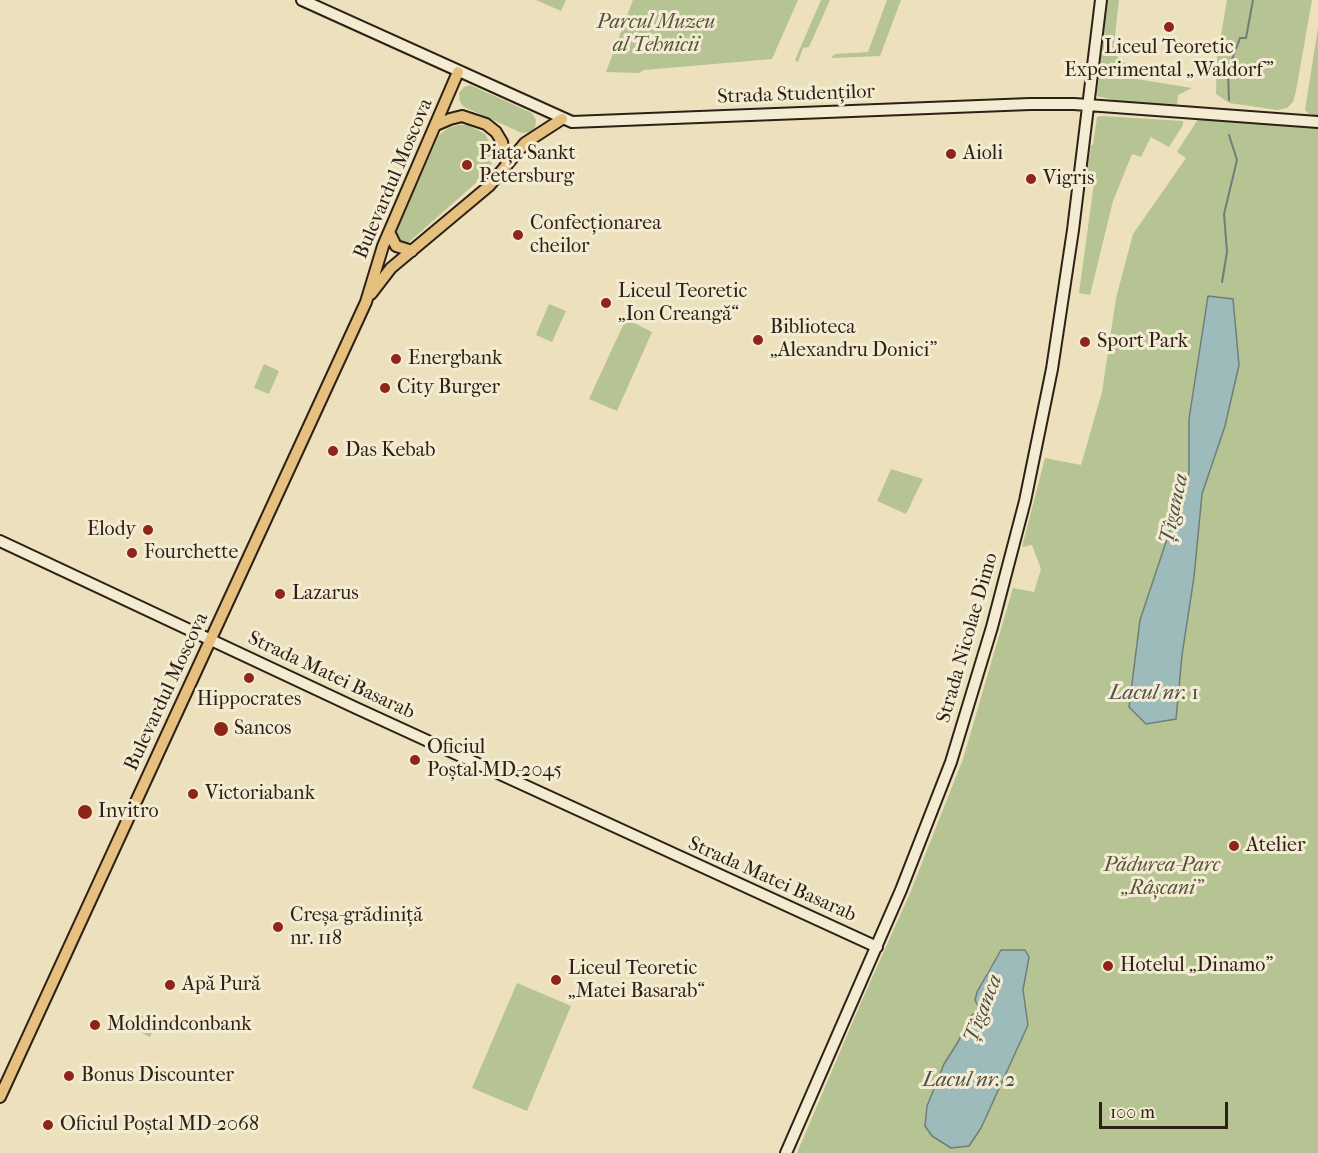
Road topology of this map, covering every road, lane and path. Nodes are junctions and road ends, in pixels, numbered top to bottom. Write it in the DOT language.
graph roads {
  1 [pos="302,0"];
  2 [pos="1101,0"];
  3 [pos="458,72"];
  4 [pos="1089,106"];
  5 [pos="562,119"];
  6 [pos="1318,122"];
  7 [pos="436,125"];
  8 [pos="507,165"];
  9 [pos="389,232"];
  10 [pos="412,251"];
  11 [pos="366,302"];
  12 [pos="0,541"];
  13 [pos="211,639"];
  14 [pos="877,947"];
  15 [pos="0,1097"];
  16 [pos="786,1153"];
  1 -- 3 [label="main road, Strada Studenților"];
  2 -- 4 [label="main road, Strada Nicolae Dimo"];
  3 -- 5 [label="main road, Strada Studenților"];
  3 -- 7 [label="main road, Bulevardul Moscova"];
  4 -- 5 [label="main road, Strada Studenților"];
  4 -- 6 [label="main road, Strada Studenților"];
  4 -- 14 [label="main road, Strada Nicolae Dimo"];
  5 -- 8 [label="main road, Bulevardul Moscova"];
  7 -- 8 [label="main road"];
  7 -- 9 [label="main road, Bulevardul Moscova"];
  8 -- 10 [label="main road, Bulevardul Moscova"];
  9 -- 10 [label="main road"];
  9 -- 11 [label="main road, Bulevardul Moscova"];
  10 -- 11 [label="main road, Bulevardul Moscova"];
  11 -- 13 [label="main road, Bulevardul Moscova"];
  12 -- 13 [label="main road, Strada Matei Basarab"];
  13 -- 14 [label="main road, Strada Matei Basarab"];
  13 -- 15 [label="main road, Bulevardul Moscova"];
  14 -- 16 [label="main road, Strada Nicolae Dimo"];
}
